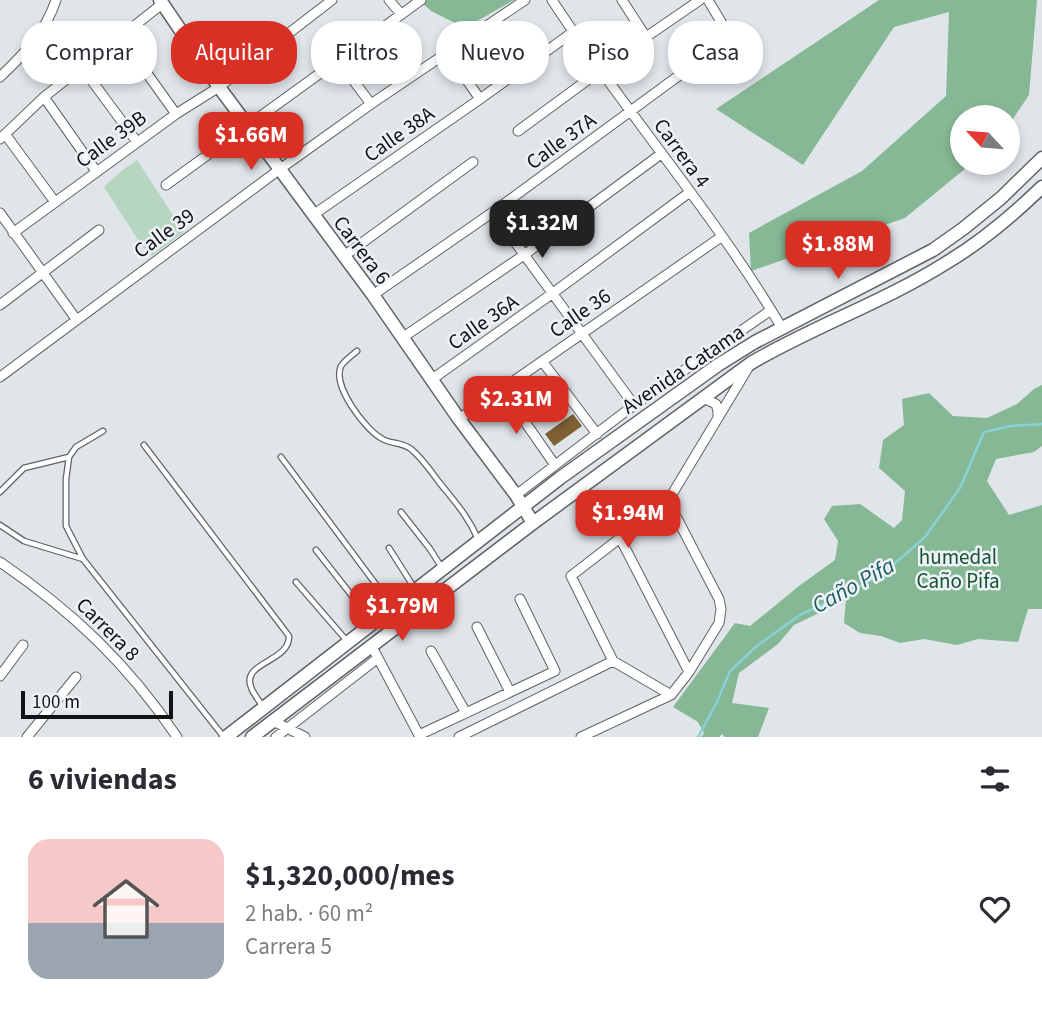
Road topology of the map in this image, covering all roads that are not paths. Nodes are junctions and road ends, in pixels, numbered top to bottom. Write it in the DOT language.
graph roads {
  1 [pos="56,0"];
  2 [pos="332,0"];
  3 [pos="389,0"];
  4 [pos="421,0"];
  5 [pos="525,0"];
  6 [pos="552,0"];
  7 [pos="622,0"];
  8 [pos="700,0"];
  9 [pos="708,0"];
  10 [pos="163,1"];
  11 [pos="401,14"];
  12 [pos="140,21"];
  13 [pos="391,21"];
  14 [pos="494,21"];
  15 [pos="566,21"];
  16 [pos="636,21"];
  17 [pos="654,32"];
  18 [pos="563,39"];
  19 [pos="436,60"];
  20 [pos="1,74"];
  21 [pos="311,80"];
  22 [pos="60,84"];
  23 [pos="94,84"];
  24 [pos="155,84"];
  25 [pos="356,84"];
  26 [pos="469,84"];
  27 [pos="582,84"];
  28 [pos="611,84"];
  29 [pos="219,87"];
  30 [pos="44,97"];
  31 [pos="480,99"];
  32 [pos="371,104"];
  33 [pos="630,112"];
  34 [pos="176,114"];
  35 [pos="248,125"];
  36 [pos="518,131"];
  37 [pos="2,136"];
  38 [pos="137,142"];
  39 [pos="662,153"];
  40 [pos="1042,158"];
  41 [pos="472,162"];
  42 [pos="280,169"];
  43 [pos="96,171"];
  44 [pos="166,184"];
  45 [pos="1042,187"];
  46 [pos="690,192"];
  47 [pos="55,202"];
  48 [pos="494,212"];
  49 [pos="0,213"];
  50 [pos="313,215"];
  51 [pos="99,230"];
  52 [pos="13,233"];
  53 [pos="721,237"];
  54 [pos="524,255"];
  55 [pos="344,256"];
  56 [pos="44,274"];
  57 [pos="553,293"];
  58 [pos="373,295"];
  59 [pos="2,301"];
  60 [pos="771,310"];
  61 [pos="76,320"];
  62 [pos="782,328"];
  63 [pos="582,333"];
  64 [pos="402,338"];
  65 [pos="356,351"];
  66 [pos="542,361"];
  67 [pos="751,363"];
  68 [pos="0,377"];
  69 [pos="431,380"];
  70 [pos="502,389"];
  71 [pos="703,398"];
  72 [pos="634,405"];
  73 [pos="718,418"];
  74 [pos="459,419"];
  75 [pos="103,431"];
  76 [pos="597,434"];
  77 [pos="144,445"];
  78 [pos="69,457"];
  79 [pos="281,457"];
  80 [pos="555,465"];
  81 [pos="0,492"];
  82 [pos="519,501"];
  83 [pos="668,501"];
  84 [pos="401,512"];
  85 [pos="533,523"];
  86 [pos="0,525"];
  87 [pos="620,538"];
  88 [pos="479,540"];
  89 [pos="389,548"];
  90 [pos="316,550"];
  91 [pos="83,559"];
  92 [pos="0,562"];
  93 [pos="442,569"];
  94 [pos="296,582"];
  95 [pos="415,589"];
  96 [pos="520,599"];
  97 [pos="393,607"];
  98 [pos="371,624"];
  99 [pos="477,627"];
  100 [pos="348,642"];
  101 [pos="23,645"];
  102 [pos="371,645"];
  103 [pos="431,651"];
  104 [pos="378,658"];
  105 [pos="613,661"];
  106 [pos="689,672"];
  107 [pos="0,676"];
  108 [pos="76,677"];
  109 [pos="510,692"];
  110 [pos="671,695"];
  111 [pos="263,708"];
  112 [pos="466,713"];
  113 [pos="273,721"];
  114 [pos="287,729"];
  115 [pos="27,737"];
  116 [pos="177,737"];
  117 [pos="224,737"];
  118 [pos="251,737"];
  119 [pos="276,737"];
  120 [pos="306,737"];
  121 [pos="459,737"];
  122 [pos="581,737"];
  1 -- 20 [label="street"];
  2 -- 29 [label="street, Calle 39B"];
  3 -- 11 [label="street"];
  4 -- 11 [label="street"];
  5 -- 14 [label="street, Calle 39"];
  6 -- 15 [label="street, Carrera 4"];
  7 -- 16 [label="street"];
  8 -- 17 [label="street"];
  9 -- 33 [label="street, Calle 37A"];
  10 -- 12 [label="street"];
  10 -- 29 [label="main road, Carrera 6"];
  11 -- 13 [label="street"];
  18 -- 31 [label="street, Calle 38A"];
  19 -- 32 [label="street, Calle 39"];
  21 -- 35 [label="street"];
  22 -- 30 [label="street"];
  23 -- 38 [label="street"];
  24 -- 34 [label="street"];
  25 -- 32 [label="street"];
  26 -- 31 [label="street"];
  27 -- 36 [label="street"];
  28 -- 33 [label="street, Carrera 4"];
  29 -- 34 [label="street, Calle 39B"];
  29 -- 35 [label="main road, Carrera 6"];
  30 -- 37 [label="street"];
  30 -- 43 [label="street"];
  31 -- 50 [label="street, Calle 38A"];
  32 -- 42 [label="street, Calle 39"];
  33 -- 39 [label="street, Carrera 4"];
  33 -- 48 [label="street, Calle 37A"];
  34 -- 38 [label="street, Calle 39B"];
  35 -- 42 [label="main road, Carrera 6"];
  35 -- 44 [label="street"];
  37 -- 47 [label="street"];
  38 -- 43 [label="street, Calle 39B"];
  39 -- 46 [label="street, Carrera 4"];
  39 -- 54 [label="street"];
  40 -- 62 [label="main road, Avenida Catama"];
  41 -- 55 [label="street"];
  42 -- 50 [label="main road, Carrera 6"];
  42 -- 61 [label="street, Calle 39"];
  43 -- 47 [label="street, Calle 39B"];
  45 -- 67 [label="main road, Avenida Catama"];
  46 -- 53 [label="street, Carrera 4"];
  46 -- 57 [label="street, Calle 36A"];
  47 -- 52 [label="street, Calle 39B"];
  48 -- 54 [label="street"];
  48 -- 58 [label="street, Calle 37A"];
  49 -- 52 [label="street"];
  50 -- 55 [label="main road, Carrera 6"];
  51 -- 56 [label="street"];
  52 -- 56 [label="street"];
  53 -- 60 [label="street, Carrera 4"];
  53 -- 63 [label="street, Calle 36"];
  54 -- 57 [label="street"];
  54 -- 64 [label="street"];
  55 -- 58 [label="main road, Carrera 6"];
  56 -- 59 [label="street"];
  56 -- 61 [label="street"];
  57 -- 63 [label="street"];
  57 -- 69 [label="street, Calle 36A"];
  58 -- 64 [label="main road, Carrera 6"];
  60 -- 62 [label="street, Carrera 4"];
  60 -- 72 [label="street, Avenida Catama"];
  61 -- 68 [label="street, Calle 39"];
  62 -- 82 [label="main road, Avenida Catama"];
  63 -- 66 [label="street, Calle 36"];
  63 -- 72 [label="street"];
  64 -- 69 [label="main road, Carrera 6"];
  65 -- 88 [label="lane"];
  66 -- 70 [label="street, Calle 36"];
  66 -- 76 [label="street"];
  67 -- 71 [label="main road, Avenida Catama"];
  67 -- 73 [label="street"];
  69 -- 74 [label="main road, Carrera 6"];
  70 -- 74 [label="street, Calle 36"];
  70 -- 80 [label="street"];
  71 -- 73 [label="street"];
  71 -- 85 [label="main road, Avenida Catama"];
  72 -- 76 [label="street, Avenida Catama"];
  73 -- 83 [label="street"];
  74 -- 82 [label="main road, Carrera 6"];
  75 -- 78 [label="lane"];
  76 -- 80 [label="street, Avenida Catama"];
  77 -- 111 [label="lane"];
  78 -- 81 [label="lane"];
  78 -- 91 [label="lane"];
  79 -- 97 [label="lane"];
  80 -- 82 [label="street, Avenida Catama"];
  82 -- 85 [label="main road, Carrera 6"];
  82 -- 88 [label="main road, Avenida Catama"];
  83 -- 87 [label="street"];
  83 -- 106 [label="street"];
  84 -- 93 [label="lane"];
  85 -- 102 [label="main road, Avenida Catama"];
  86 -- 91 [label="lane"];
  87 -- 105 [label="street"];
  87 -- 106 [label="street"];
  88 -- 93 [label="main road, Avenida Catama"];
  89 -- 95 [label="lane"];
  90 -- 98 [label="lane"];
  91 -- 117 [label="lane"];
  92 -- 116 [label="street, Carrera 8"];
  93 -- 95 [label="main road, Avenida Catama"];
  94 -- 100 [label="lane"];
  95 -- 97 [label="main road, Avenida Catama"];
  96 -- 109 [label="street"];
  97 -- 98 [label="main road, Avenida Catama"];
  98 -- 100 [label="main road, Avenida Catama"];
  99 -- 109 [label="street"];
  100 -- 111 [label="main road, Avenida Catama"];
  101 -- 107 [label="street"];
  102 -- 104 [label="street"];
  102 -- 113 [label="main road, Avenida Catama"];
  103 -- 112 [label="street"];
  104 -- 112 [label="street"];
  104 -- 114 [label="street"];
  105 -- 110 [label="street"];
  105 -- 121 [label="street"];
  106 -- 110 [label="street"];
  108 -- 115 [label="street"];
  109 -- 112 [label="street"];
  110 -- 122 [label="street"];
  111 -- 117 [label="main road, Avenida Catama"];
  113 -- 114 [label="street"];
  113 -- 118 [label="main road, Avenida Catama"];
  114 -- 119 [label="street"];
  114 -- 120 [label="street"];
}
